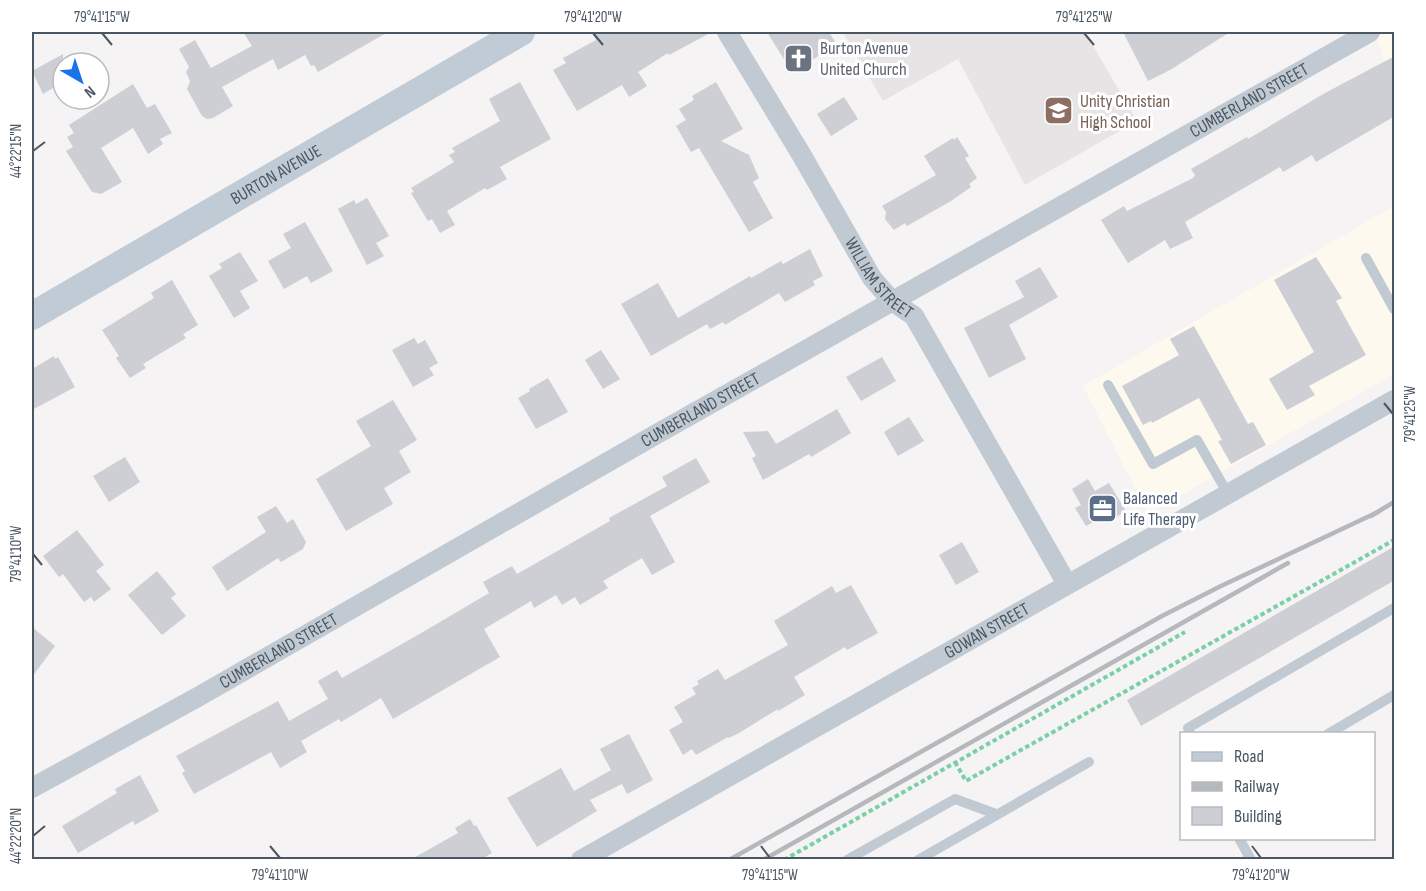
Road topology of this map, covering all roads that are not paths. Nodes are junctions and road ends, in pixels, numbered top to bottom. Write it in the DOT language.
graph roads {
  1 [pos="521,32"];
  2 [pos="727,32"];
  3 [pos="1370,32"];
  4 [pos="1366,258"];
  5 [pos="892,301"];
  6 [pos="1395,309"];
  7 [pos="32,316"];
  8 [pos="1108,386"];
  9 [pos="1395,400"];
  10 [pos="1228,494"];
  11 [pos="1067,584"];
  12 [pos="1395,608"];
  13 [pos="1395,695"];
  14 [pos="1189,732"];
  15 [pos="1331,732"];
  16 [pos="1089,762"];
  17 [pos="32,788"];
  18 [pos="996,814"];
  19 [pos="1240,840"];
  20 [pos="581,860"];
  21 [pos="847,860"];
  22 [pos="918,860"];
  23 [pos="1251,860"];
  1 -- 7 [label="main road, BURTON AVENUE"];
  2 -- 5 [label="street, WILLIAM STREET"];
  3 -- 5 [label="street, CUMBERLAND STREET"];
  4 -- 6 [label="lane"];
  5 -- 11 [label="street, WILLIAM STREET"];
  5 -- 17 [label="street, CUMBERLAND STREET"];
  8 -- 10 [label="lane"];
  9 -- 10 [label="street, GOWAN STREET"];
  10 -- 11 [label="street, GOWAN STREET"];
  11 -- 20 [label="street, GOWAN STREET"];
  12 -- 14 [label="lane"];
  13 -- 15 [label="lane"];
  16 -- 18 [label="lane"];
  18 -- 21 [label="lane"];
  18 -- 22 [label="lane"];
  19 -- 23 [label="lane"];
}
